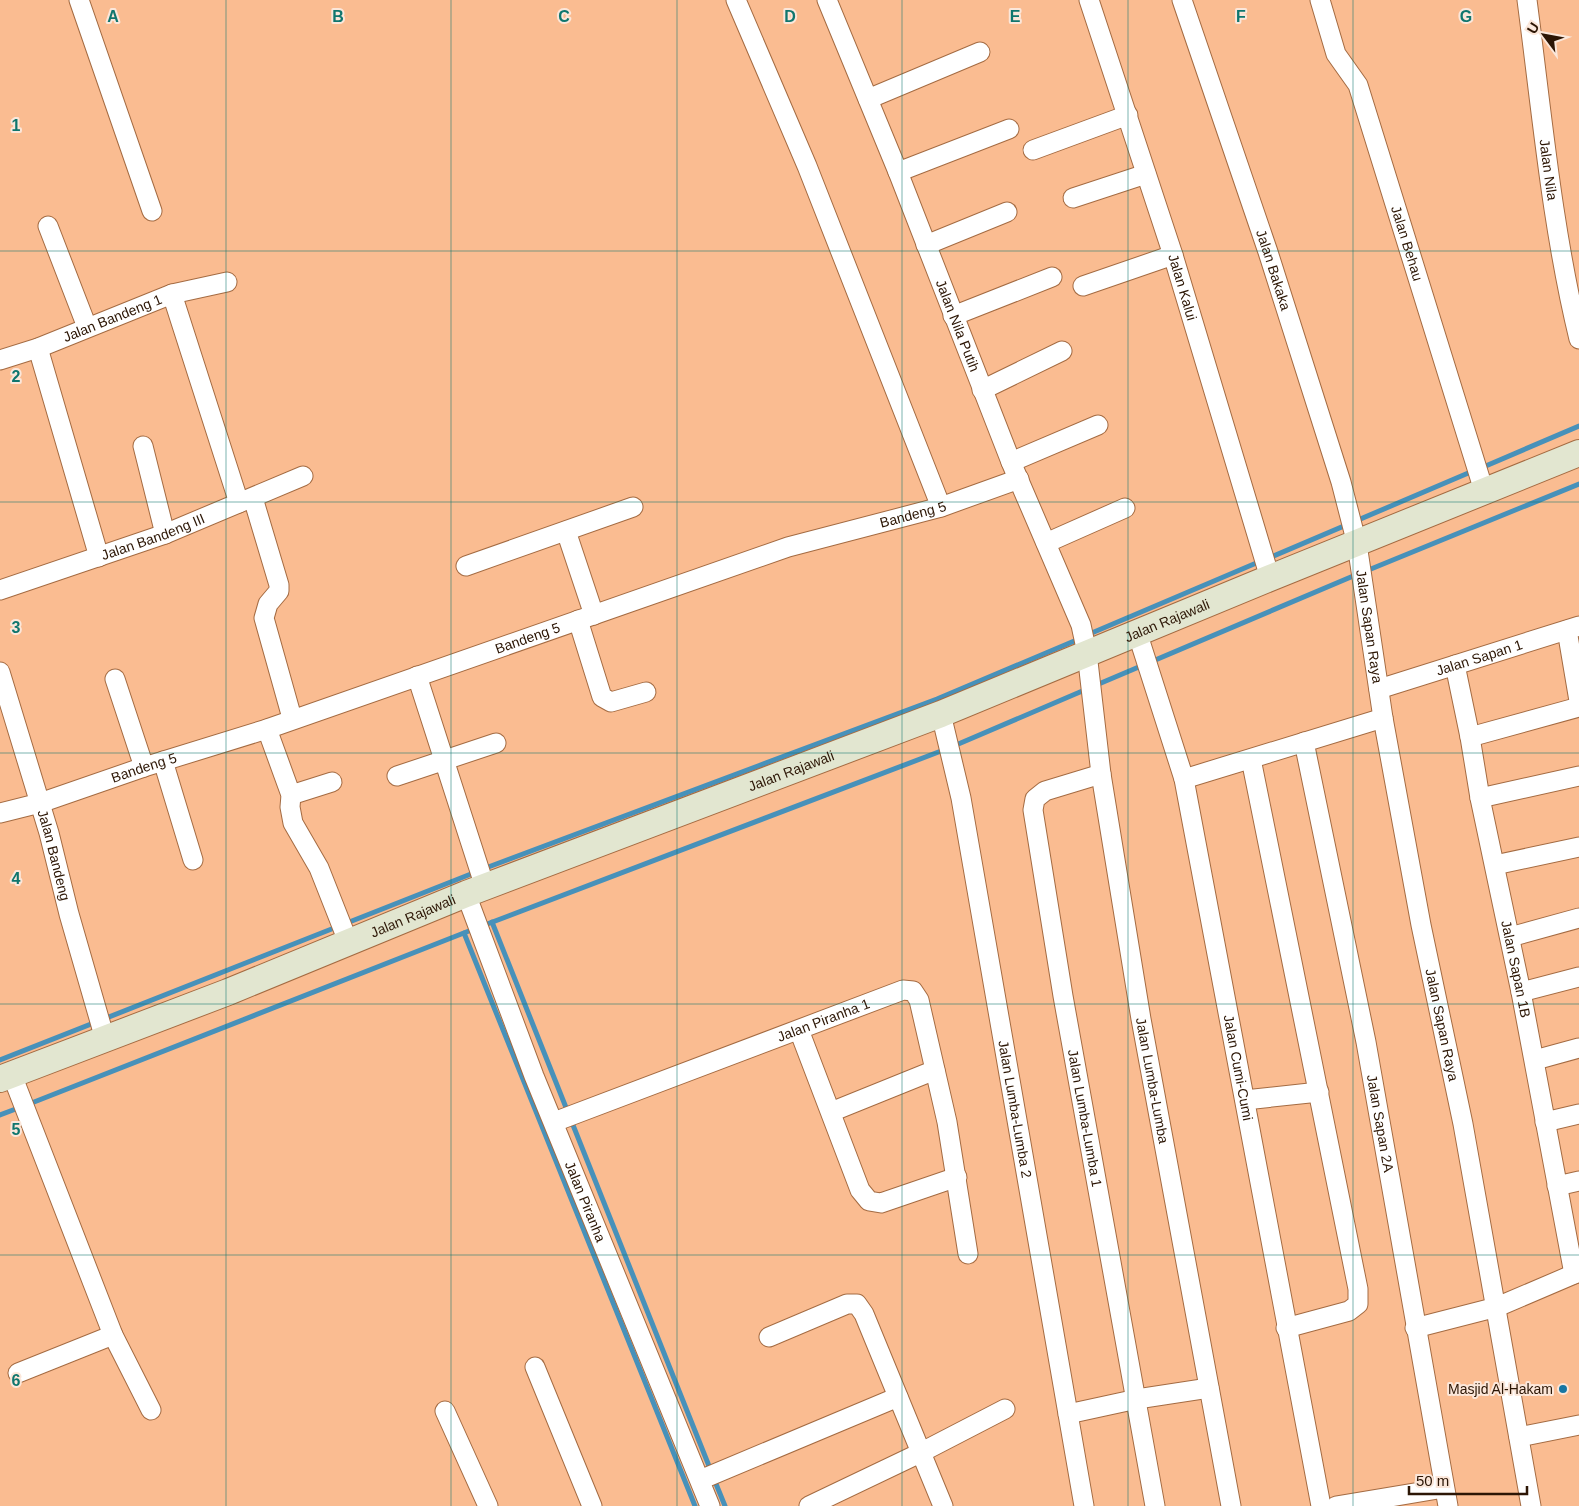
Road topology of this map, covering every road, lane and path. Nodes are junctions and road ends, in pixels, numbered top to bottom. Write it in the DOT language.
graph roads {
  1 [pos="80,0"];
  2 [pos="736,0"];
  3 [pos="827,0"];
  4 [pos="1089,0"];
  5 [pos="1182,0"];
  6 [pos="1320,0"];
  7 [pos="1527,0"];
  8 [pos="980,52"];
  9 [pos="868,99"];
  10 [pos="1128,115"];
  11 [pos="1009,129"];
  12 [pos="1033,150"];
  13 [pos="898,172"];
  14 [pos="1146,174"];
  15 [pos="1074,198"];
  16 [pos="152,211"];
  17 [pos="1007,212"];
  18 [pos="48,226"];
  19 [pos="926,245"];
  20 [pos="1173,255"];
  21 [pos="1052,277"];
  22 [pos="227,282"];
  23 [pos="1083,286"];
  24 [pos="172,294"];
  25 [pos="953,316"];
  26 [pos="87,327"];
  27 [pos="1579,339"];
  28 [pos="38,348"];
  29 [pos="1062,351"];
  30 [pos="0,360"];
  31 [pos="982,390"];
  32 [pos="1098,425"];
  33 [pos="144,446"];
  34 [pos="1579,453"];
  35 [pos="1015,470"];
  36 [pos="303,476"];
  37 [pos="1484,491"];
  38 [pos="246,500"];
  39 [pos="633,507"];
  40 [pos="941,507"];
  41 [pos="1125,508"];
  42 [pos="566,531"];
  43 [pos="165,534"];
  44 [pos="1046,543"];
  45 [pos="1357,544"];
  46 [pos="99,557"];
  47 [pos="466,566"];
  48 [pos="1270,578"];
  49 [pos="0,590"];
  50 [pos="586,618"];
  51 [pos="1573,628"];
  52 [pos="1137,632"];
  53 [pos="1087,653"];
  54 [pos="1454,665"];
  55 [pos="0,672"];
  56 [pos="417,676"];
  57 [pos="115,679"];
  58 [pos="1379,689"];
  59 [pos="646,692"];
  60 [pos="1579,702"];
  61 [pos="1579,707"];
  62 [pos="5,708"];
  63 [pos="941,714"];
  64 [pos="292,718"];
  65 [pos="1383,718"];
  66 [pos="267,729"];
  67 [pos="1470,737"];
  68 [pos="496,742"];
  69 [pos="1304,742"];
  70 [pos="1251,759"];
  71 [pos="443,760"];
  72 [pos="163,761"];
  73 [pos="144,767"];
  74 [pos="1101,774"];
  75 [pos="397,776"];
  76 [pos="1579,776"];
  77 [pos="1184,779"];
  78 [pos="332,782"];
  79 [pos="291,795"];
  80 [pos="1480,798"];
  81 [pos="40,803"];
  82 [pos="0,813"];
  83 [pos="1579,847"];
  84 [pos="193,860"];
  85 [pos="1495,865"];
  86 [pos="476,891"];
  87 [pos="1579,918"];
  88 [pos="1510,937"];
  89 [pos="349,944"];
  90 [pos="1579,977"];
  91 [pos="1521,992"];
  92 [pos="799,1030"];
  93 [pos="105,1039"];
  94 [pos="1579,1048"];
  95 [pos="1534,1060"];
  96 [pos="935,1070"];
  97 [pos="6,1077"];
  98 [pos="1319,1092"];
  99 [pos="1245,1100"];
  100 [pos="831,1112"];
  101 [pos="1579,1114"];
  102 [pos="554,1122"];
  103 [pos="1546,1122"];
  104 [pos="957,1177"];
  105 [pos="1579,1181"];
  106 [pos="1557,1186"];
  107 [pos="968,1254"];
  108 [pos="1576,1273"];
  109 [pos="1497,1307"];
  110 [pos="1286,1328"];
  111 [pos="1415,1328"];
  112 [pos="113,1335"];
  113 [pos="769,1337"];
  114 [pos="535,1367"];
  115 [pos="18,1373"];
  116 [pos="1209,1388"];
  117 [pos="898,1397"];
  118 [pos="1137,1399"];
  119 [pos="1005,1409"];
  120 [pos="151,1410"];
  121 [pos="446,1411"];
  122 [pos="1068,1414"];
  123 [pos="1579,1425"];
  124 [pos="1518,1437"];
  125 [pos="920,1454"];
  126 [pos="700,1480"];
  127 [pos="1446,1497"];
  128 [pos="488,1506"];
  129 [pos="592,1506"];
  130 [pos="710,1506"];
  131 [pos="809,1506"];
  132 [pos="943,1506"];
  133 [pos="1084,1506"];
  134 [pos="1155,1506"];
  135 [pos="1231,1506"];
  136 [pos="1321,1506"];
  137 [pos="1336,1506"];
  138 [pos="1531,1506"];
  1 -- 16 [label="street"];
  2 -- 40 [label="street"];
  3 -- 9 [label="street, Jalan Nila Putih"];
  4 -- 10 [label="street, Jalan Kalui"];
  5 -- 45 [label="street, Jalan Bakaka"];
  6 -- 37 [label="street, Jalan Behau"];
  7 -- 27 [label="street, Jalan Nila"];
  8 -- 9 [label="street"];
  9 -- 13 [label="street, Jalan Nila Putih"];
  10 -- 12 [label="street"];
  10 -- 14 [label="street, Jalan Kalui"];
  11 -- 13 [label="street"];
  13 -- 19 [label="street, Jalan Nila Putih"];
  14 -- 15 [label="street"];
  14 -- 20 [label="street, Jalan Kalui"];
  17 -- 19 [label="street"];
  18 -- 26 [label="street"];
  19 -- 25 [label="street, Jalan Nila Putih"];
  20 -- 23 [label="street"];
  20 -- 48 [label="street, Jalan Kalui"];
  21 -- 25 [label="street"];
  22 -- 24 [label="street, Jalan Bandeng 1"];
  24 -- 26 [label="street, Jalan Bandeng 1"];
  24 -- 38 [label="street"];
  25 -- 31 [label="street, Jalan Nila Putih"];
  26 -- 28 [label="street, Jalan Bandeng 1"];
  28 -- 30 [label="street, Jalan Bandeng 1"];
  28 -- 46 [label="street"];
  29 -- 31 [label="street"];
  31 -- 35 [label="street, Jalan Nila Putih"];
  32 -- 35 [label="street, Bandeng 5"];
  33 -- 43 [label="street"];
  34 -- 37 [label="main road, Jalan Rajawali"];
  35 -- 40 [label="street, Bandeng 5"];
  35 -- 44 [label="street, Jalan Nila Putih"];
  36 -- 38 [label="street, Jalan Bandeng III"];
  37 -- 45 [label="main road, Jalan Rajawali"];
  38 -- 43 [label="street, Jalan Bandeng III"];
  38 -- 64 [label="street"];
  39 -- 42 [label="street"];
  40 -- 50 [label="street, Bandeng 5"];
  41 -- 44 [label="street"];
  42 -- 47 [label="street"];
  42 -- 50 [label="street"];
  43 -- 46 [label="street, Jalan Bandeng III"];
  44 -- 53 [label="street, Jalan Nila Putih"];
  45 -- 48 [label="main road, Jalan Rajawali"];
  45 -- 58 [label="street, Jalan Sapan Raya"];
  46 -- 49 [label="street, Jalan Bandeng III"];
  48 -- 52 [label="main road, Jalan Rajawali"];
  50 -- 56 [label="street, Bandeng 5"];
  50 -- 59 [label="street"];
  51 -- 54 [label="street, Jalan Sapan 1"];
  51 -- 60 [label="street"];
  52 -- 53 [label="main road, Jalan Rajawali"];
  52 -- 77 [label="street, Jalan Cumi-Cumi"];
  53 -- 63 [label="main road, Jalan Rajawali"];
  53 -- 74 [label="street, Jalan Lumba-Lumba"];
  54 -- 58 [label="street, Jalan Sapan 1"];
  54 -- 67 [label="street, Jalan Sapan 1B"];
  55 -- 62 [label="street, Jalan Bandeng"];
  56 -- 64 [label="street, Bandeng 5"];
  56 -- 71 [label="street, Jalan Piranha"];
  57 -- 73 [label="street"];
  58 -- 65 [label="street, Jalan Sapan Raya"];
  61 -- 67 [label="street"];
  62 -- 81 [label="street, Jalan Bandeng"];
  63 -- 86 [label="main road, Jalan Rajawali"];
  63 -- 122 [label="street, Jalan Lumba-Lumba 2"];
  64 -- 66 [label="street, Bandeng 5"];
  65 -- 69 [label="street"];
  65 -- 109 [label="street, Jalan Sapan Raya"];
  66 -- 72 [label="street, Bandeng 5"];
  66 -- 79 [label="street"];
  67 -- 80 [label="street, Jalan Sapan 1B"];
  68 -- 71 [label="street"];
  69 -- 70 [label="street"];
  69 -- 111 [label="street, Jalan Sapan 2A"];
  70 -- 77 [label="street"];
  70 -- 98 [label="street"];
  71 -- 75 [label="street"];
  71 -- 86 [label="street, Jalan Piranha"];
  72 -- 73 [label="street, Bandeng 5"];
  72 -- 84 [label="street"];
  73 -- 81 [label="street, Bandeng 5"];
  74 -- 116 [label="street, Jalan Lumba-Lumba"];
  74 -- 118 [label="street, Jalan Lumba-Lumba 1"];
  76 -- 80 [label="street"];
  77 -- 99 [label="street, Jalan Cumi-Cumi"];
  78 -- 79 [label="street"];
  79 -- 89 [label="street"];
  80 -- 85 [label="street, Jalan Sapan 1B"];
  81 -- 82 [label="street, Bandeng 5"];
  81 -- 93 [label="street, Jalan Bandeng"];
  83 -- 85 [label="street"];
  85 -- 88 [label="street, Jalan Sapan 1B"];
  86 -- 89 [label="main road, Jalan Rajawali"];
  86 -- 102 [label="street, Jalan Piranha"];
  87 -- 88 [label="street"];
  88 -- 91 [label="street, Jalan Sapan 1B"];
  89 -- 93 [label="main road, Jalan Rajawali"];
  90 -- 91 [label="street"];
  91 -- 95 [label="street, Jalan Sapan 1B"];
  92 -- 96 [label="street, Jalan Piranha 1"];
  92 -- 100 [label="street"];
  92 -- 102 [label="street, Jalan Piranha 1"];
  93 -- 97 [label="main road, Jalan Rajawali"];
  94 -- 95 [label="street"];
  95 -- 103 [label="street, Jalan Sapan 1B"];
  96 -- 100 [label="street"];
  96 -- 104 [label="street, Jalan Piranha 1"];
  97 -- 112 [label="street"];
  98 -- 99 [label="street"];
  98 -- 110 [label="street"];
  99 -- 110 [label="street, Jalan Cumi-Cumi"];
  100 -- 104 [label="street"];
  101 -- 103 [label="street"];
  102 -- 126 [label="street, Jalan Piranha"];
  103 -- 106 [label="street, Jalan Sapan 1B"];
  104 -- 107 [label="street, Jalan Piranha 1"];
  105 -- 106 [label="street"];
  106 -- 108 [label="street, Jalan Sapan 1B"];
  108 -- 109 [label="street"];
  109 -- 111 [label="street"];
  109 -- 124 [label="street, Jalan Sapan Raya"];
  110 -- 136 [label="street, Jalan Cumi-Cumi"];
  111 -- 127 [label="street, Jalan Sapan 2A"];
  112 -- 115 [label="street"];
  112 -- 120 [label="street"];
  113 -- 117 [label="street"];
  114 -- 129 [label="street"];
  116 -- 118 [label="street"];
  116 -- 135 [label="street, Jalan Lumba-Lumba"];
  117 -- 125 [label="street"];
  117 -- 126 [label="street"];
  118 -- 122 [label="street"];
  118 -- 134 [label="street, Jalan Lumba-Lumba 1"];
  119 -- 125 [label="street"];
  121 -- 128 [label="street"];
  122 -- 133 [label="street, Jalan Lumba-Lumba 2"];
  123 -- 124 [label="street"];
  124 -- 138 [label="street, Jalan Sapan Raya"];
  125 -- 131 [label="street"];
  125 -- 132 [label="street"];
  126 -- 130 [label="street, Jalan Piranha"];
  127 -- 137 [label="street"];
}
